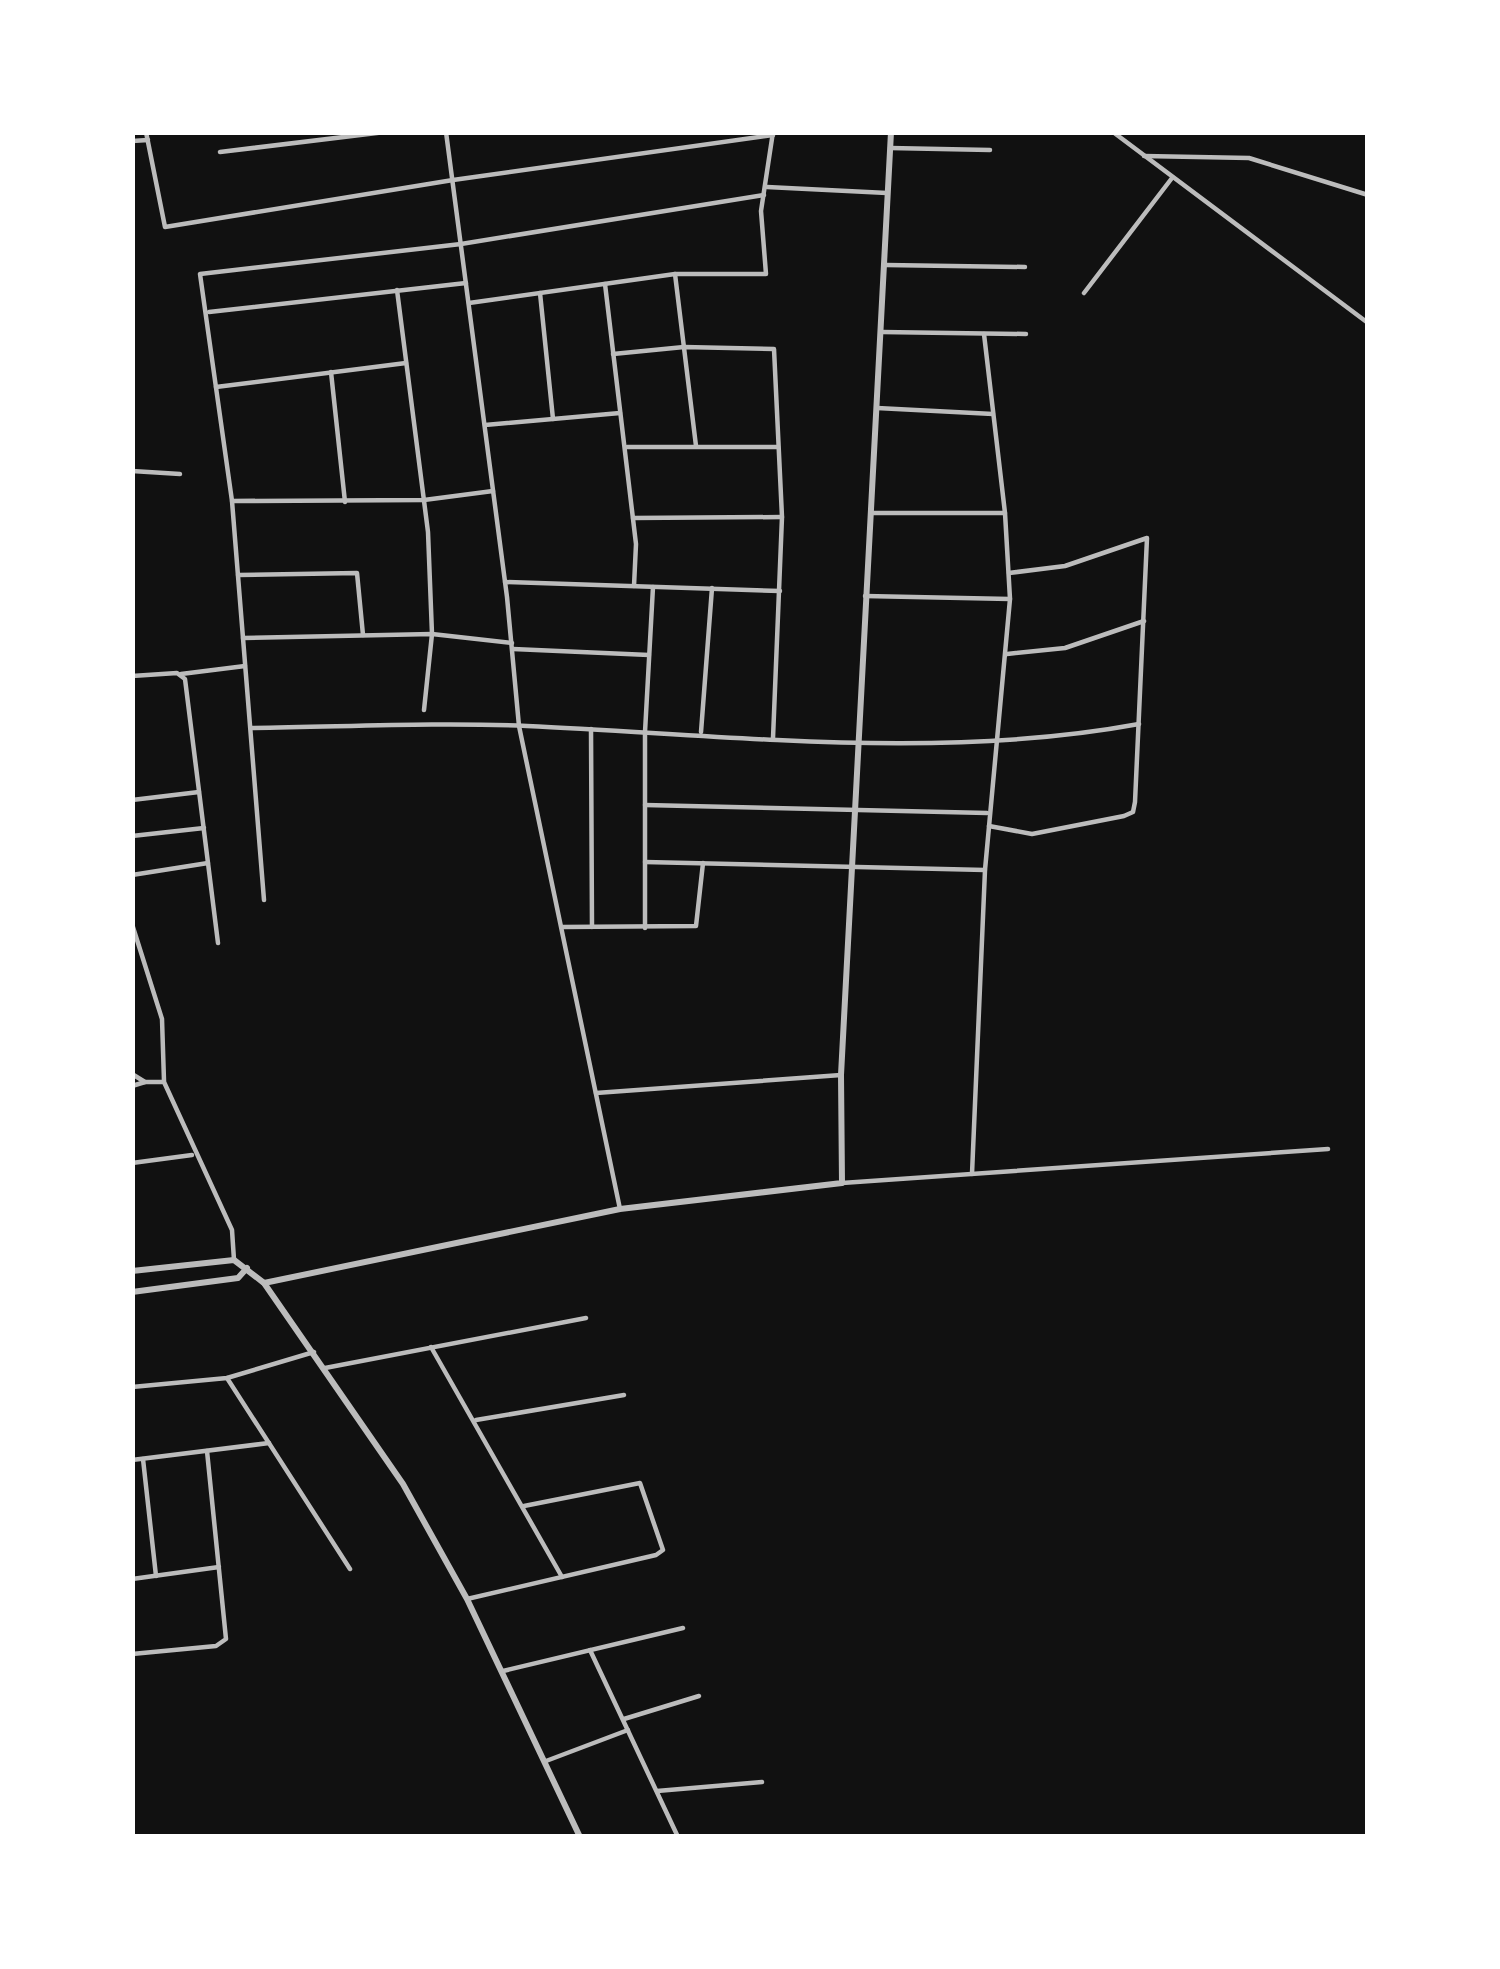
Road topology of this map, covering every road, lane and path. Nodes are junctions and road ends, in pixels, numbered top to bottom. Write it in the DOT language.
graph roads {
  1 [pos="385,132"];
  2 [pos="446,132"];
  3 [pos="891,132"];
  4 [pos="1113,132"];
  5 [pos="773,133"];
  6 [pos="147,136"];
  7 [pos="132,141"];
  8 [pos="890,148"];
  9 [pos="990,150"];
  10 [pos="220,152"];
  11 [pos="1144,156"];
  12 [pos="1172,178"];
  13 [pos="453,180"];
  14 [pos="765,191"];
  15 [pos="887,193"];
  16 [pos="1368,195"];
  17 [pos="461,244"];
  18 [pos="883,265"];
  19 [pos="1024,266"];
  20 [pos="675,274"];
  21 [pos="466,283"];
  22 [pos="604,284"];
  23 [pos="397,290"];
  24 [pos="540,293"];
  25 [pos="1084,293"];
  26 [pos="469,303"];
  27 [pos="208,312"];
  28 [pos="1368,323"];
  29 [pos="879,332"];
  30 [pos="985,334"];
  31 [pos="1026,334"];
  32 [pos="684,347"];
  33 [pos="613,354"];
  34 [pos="406,363"];
  35 [pos="331,373"];
  36 [pos="216,387"];
  37 [pos="877,408"];
  38 [pos="620,413"];
  39 [pos="994,414"];
  40 [pos="553,419"];
  41 [pos="485,425"];
  42 [pos="697,446"];
  43 [pos="625,447"];
  44 [pos="778,447"];
  45 [pos="132,471"];
  46 [pos="180,474"];
  47 [pos="493,490"];
  48 [pos="424,500"];
  49 [pos="232,501"];
  50 [pos="345,502"];
  51 [pos="871,513"];
  52 [pos="1005,513"];
  53 [pos="782,517"];
  54 [pos="633,518"];
  55 [pos="1009,573"];
  56 [pos="238,575"];
  57 [pos="505,582"];
  58 [pos="634,586"];
  59 [pos="653,586"];
  60 [pos="712,589"];
  61 [pos="780,591"];
  62 [pos="864,596"];
  63 [pos="1010,599"];
  64 [pos="1144,621"];
  65 [pos="432,634"];
  66 [pos="363,636"];
  67 [pos="243,638"];
  68 [pos="513,646"];
  69 [pos="1007,654"];
  70 [pos="649,655"];
  71 [pos="245,666"];
  72 [pos="181,674"];
  73 [pos="132,676"];
  74 [pos="424,710"];
  75 [pos="1139,724"];
  76 [pos="519,726"];
  77 [pos="250,728"];
  78 [pos="591,729"];
  79 [pos="645,732"];
  80 [pos="701,734"];
  81 [pos="773,738"];
  82 [pos="998,741"];
  83 [pos="856,742"];
  84 [pos="199,792"];
  85 [pos="132,800"];
  86 [pos="645,805"];
  87 [pos="855,810"];
  88 [pos="990,813"];
  89 [pos="988,826"];
  90 [pos="204,828"];
  91 [pos="132,836"];
  92 [pos="645,862"];
  93 [pos="208,863"];
  94 [pos="703,863"];
  95 [pos="853,866"];
  96 [pos="986,870"];
  97 [pos="132,875"];
  98 [pos="264,900"];
  99 [pos="560,927"];
  100 [pos="592,927"];
  101 [pos="645,928"];
  102 [pos="132,929"];
  103 [pos="218,943"];
  104 [pos="132,1074"];
  105 [pos="841,1076"];
  106 [pos="145,1082"];
  107 [pos="164,1082"];
  108 [pos="132,1086"];
  109 [pos="596,1093"];
  110 [pos="1328,1149"];
  111 [pos="194,1154"];
  112 [pos="132,1163"];
  113 [pos="972,1174"];
  114 [pos="842,1183"];
  115 [pos="620,1209"];
  116 [pos="235,1261"];
  117 [pos="247,1268"];
  118 [pos="132,1271"];
  119 [pos="264,1283"];
  120 [pos="132,1292"];
  121 [pos="586,1318"];
  122 [pos="431,1347"];
  123 [pos="315,1352"];
  124 [pos="325,1368"];
  125 [pos="227,1378"];
  126 [pos="132,1387"];
  127 [pos="624,1395"];
  128 [pos="474,1421"];
  129 [pos="268,1443"];
  130 [pos="207,1451"];
  131 [pos="143,1459"];
  132 [pos="132,1460"];
  133 [pos="524,1506"];
  134 [pos="219,1567"];
  135 [pos="350,1569"];
  136 [pos="156,1576"];
  137 [pos="562,1577"];
  138 [pos="132,1579"];
  139 [pos="467,1599"];
  140 [pos="683,1628"];
  141 [pos="590,1650"];
  142 [pos="132,1654"];
  143 [pos="503,1671"];
  144 [pos="699,1696"];
  145 [pos="623,1720"];
  146 [pos="628,1730"];
  147 [pos="546,1760"];
  148 [pos="762,1782"];
  149 [pos="656,1791"];
  150 [pos="580,1837"];
  151 [pos="678,1837"];
  1 -- 10 [label="street"];
  2 -- 13 [label="street"];
  3 -- 8 [label="street"];
  4 -- 11 [label="street"];
  5 -- 13 [label="street"];
  5 -- 14 [label="street"];
  6 -- 7 [label="street"];
  6 -- 13 [label="street"];
  8 -- 9 [label="street"];
  8 -- 15 [label="street"];
  11 -- 12 [label="street"];
  11 -- 16 [label="street"];
  12 -- 25 [label="street"];
  12 -- 28 [label="street"];
  13 -- 17 [label="street"];
  14 -- 15 [label="street"];
  14 -- 17 [label="street"];
  14 -- 20 [label="street"];
  15 -- 18 [label="street"];
  17 -- 21 [label="street"];
  17 -- 27 [label="street"];
  18 -- 19 [label="street"];
  18 -- 29 [label="street"];
  20 -- 22 [label="street"];
  20 -- 32 [label="street"];
  21 -- 23 [label="street"];
  21 -- 26 [label="street"];
  22 -- 24 [label="street"];
  22 -- 33 [label="street"];
  23 -- 27 [label="street"];
  23 -- 34 [label="street"];
  24 -- 26 [label="street"];
  24 -- 40 [label="street"];
  26 -- 41 [label="street"];
  27 -- 36 [label="street"];
  29 -- 30 [label="street"];
  29 -- 37 [label="street"];
  30 -- 31 [label="street"];
  30 -- 39 [label="street"];
  32 -- 33 [label="street"];
  32 -- 42 [label="street"];
  32 -- 44 [label="street"];
  33 -- 38 [label="street"];
  34 -- 35 [label="street"];
  34 -- 48 [label="street"];
  35 -- 36 [label="street"];
  35 -- 50 [label="street"];
  36 -- 49 [label="street"];
  37 -- 39 [label="street"];
  37 -- 51 [label="street"];
  38 -- 40 [label="street"];
  38 -- 43 [label="street"];
  39 -- 52 [label="street"];
  40 -- 41 [label="street"];
  41 -- 47 [label="street"];
  42 -- 43 [label="street"];
  42 -- 44 [label="street"];
  43 -- 54 [label="street"];
  44 -- 53 [label="street"];
  45 -- 46 [label="street"];
  47 -- 48 [label="street"];
  47 -- 57 [label="street"];
  48 -- 50 [label="street"];
  48 -- 65 [label="street"];
  49 -- 50 [label="street"];
  49 -- 56 [label="street"];
  51 -- 52 [label="street"];
  51 -- 62 [label="street"];
  52 -- 55 [label="street"];
  53 -- 54 [label="street"];
  53 -- 61 [label="street"];
  54 -- 58 [label="street"];
  55 -- 63 [label="street"];
  55 -- 64 [label="street"];
  56 -- 66 [label="street"];
  56 -- 67 [label="street"];
  57 -- 58 [label="street"];
  57 -- 68 [label="street"];
  58 -- 59 [label="street"];
  59 -- 60 [label="street"];
  59 -- 70 [label="street"];
  60 -- 61 [label="street"];
  60 -- 80 [label="street"];
  61 -- 81 [label="street"];
  62 -- 63 [label="street"];
  62 -- 83 [label="street"];
  63 -- 69 [label="street"];
  64 -- 69 [label="street"];
  64 -- 75 [label="street"];
  65 -- 66 [label="street"];
  65 -- 68 [label="street"];
  65 -- 74 [label="street"];
  66 -- 67 [label="street"];
  67 -- 71 [label="street"];
  68 -- 70 [label="street"];
  68 -- 76 [label="street"];
  69 -- 82 [label="street"];
  70 -- 79 [label="street"];
  71 -- 72 [label="street"];
  71 -- 77 [label="street"];
  72 -- 73 [label="street"];
  72 -- 84 [label="street"];
  75 -- 82 [label="street"];
  75 -- 89 [label="street"];
  76 -- 77 [label="street"];
  76 -- 78 [label="street"];
  76 -- 99 [label="street"];
  77 -- 98 [label="street"];
  78 -- 79 [label="street"];
  78 -- 100 [label="street"];
  79 -- 80 [label="street"];
  79 -- 86 [label="street"];
  80 -- 81 [label="street"];
  81 -- 83 [label="street"];
  82 -- 83 [label="street"];
  82 -- 88 [label="street"];
  83 -- 87 [label="street"];
  84 -- 85 [label="street"];
  84 -- 90 [label="street"];
  86 -- 87 [label="street"];
  86 -- 92 [label="street"];
  87 -- 88 [label="street"];
  87 -- 95 [label="street"];
  88 -- 89 [label="street"];
  89 -- 96 [label="street"];
  90 -- 91 [label="street"];
  90 -- 93 [label="street"];
  92 -- 94 [label="street"];
  92 -- 101 [label="street"];
  93 -- 97 [label="street"];
  93 -- 103 [label="street"];
  94 -- 95 [label="street"];
  94 -- 101 [label="street"];
  95 -- 96 [label="street"];
  95 -- 105 [label="street"];
  96 -- 113 [label="street"];
  99 -- 100 [label="street"];
  99 -- 109 [label="street"];
  100 -- 101 [label="street"];
  102 -- 107 [label="street"];
  104 -- 106 [label="street"];
  105 -- 109 [label="street"];
  105 -- 114 [label="street"];
  106 -- 107 [label="street"];
  106 -- 108 [label="street"];
  107 -- 111 [label="street"];
  109 -- 115 [label="street"];
  110 -- 113 [label="street"];
  111 -- 112 [label="street"];
  111 -- 116 [label="street"];
  113 -- 114 [label="street"];
  114 -- 115 [label="street"];
  115 -- 119 [label="street"];
  116 -- 117 [label="street"];
  116 -- 118 [label="street"];
  117 -- 119 [label="street"];
  117 -- 120 [label="street"];
  119 -- 123 [label="street"];
  121 -- 122 [label="street"];
  122 -- 124 [label="street"];
  122 -- 128 [label="street"];
  123 -- 124 [label="street"];
  123 -- 125 [label="street"];
  124 -- 139 [label="street"];
  125 -- 126 [label="street"];
  125 -- 129 [label="street"];
  127 -- 128 [label="street"];
  128 -- 133 [label="street"];
  129 -- 130 [label="street"];
  129 -- 135 [label="street"];
  130 -- 131 [label="street"];
  130 -- 134 [label="street"];
  131 -- 132 [label="street"];
  131 -- 136 [label="street"];
  133 -- 137 [label="street"];
  133 -- 137 [label="street"];
  134 -- 136 [label="street"];
  134 -- 142 [label="street"];
  136 -- 138 [label="street"];
  137 -- 139 [label="street"];
  139 -- 143 [label="street"];
  140 -- 141 [label="street"];
  141 -- 143 [label="street"];
  141 -- 145 [label="street"];
  143 -- 147 [label="street"];
  144 -- 145 [label="street"];
  145 -- 146 [label="street"];
  146 -- 147 [label="street"];
  146 -- 149 [label="street"];
  147 -- 150 [label="street"];
  148 -- 149 [label="street"];
  149 -- 151 [label="street"];
}
